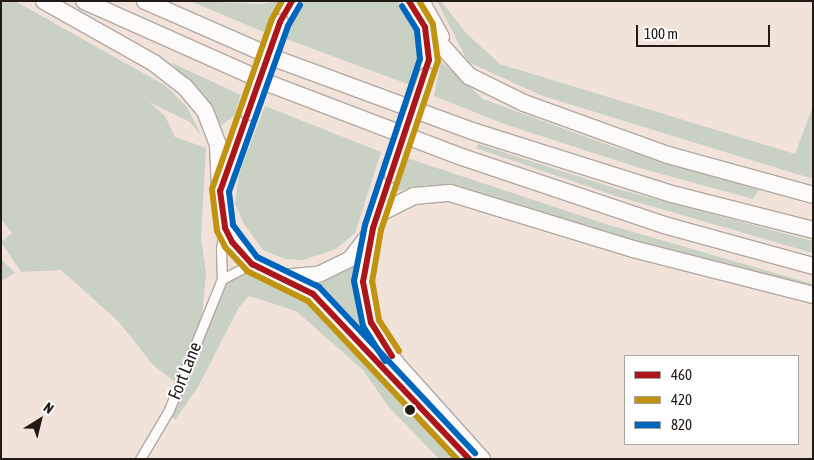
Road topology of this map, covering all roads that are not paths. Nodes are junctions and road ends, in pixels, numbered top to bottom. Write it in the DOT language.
graph roads {
  1 [pos="44,1"];
  2 [pos="84,1"];
  3 [pos="145,1"];
  4 [pos="292,1"];
  5 [pos="409,1"];
  6 [pos="421,1"];
  7 [pos="425,27"];
  8 [pos="453,60"];
  9 [pos="220,191"];
  10 [pos="813,195"];
  11 [pos="376,221"];
  12 [pos="225,228"];
  13 [pos="813,230"];
  14 [pos="252,264"];
  15 [pos="813,266"];
  16 [pos="280,276"];
  17 [pos="222,279"];
  18 [pos="813,295"];
  19 [pos="140,459"];
  20 [pos="469,459"];
  21 [pos="482,459"];
  1 -- 9 [label="highway"];
  2 -- 15 [label="highway"];
  3 -- 13 [label="highway"];
  4 -- 9 [label="highway, bridge"];
  5 -- 7 [label="highway"];
  6 -- 8 [label="highway"];
  7 -- 8 [label="highway"];
  7 -- 11 [label="highway, bridge"];
  8 -- 10 [label="highway"];
  9 -- 12 [label="highway"];
  11 -- 16 [label="highway"];
  11 -- 18 [label="highway"];
  11 -- 21 [label="main road"];
  12 -- 14 [label="highway"];
  12 -- 17 [label="street, Fort Lane"];
  14 -- 16 [label="highway"];
  14 -- 17 [label="street"];
  16 -- 20 [label="main road"];
  17 -- 19 [label="street, Fort Lane"];
}
